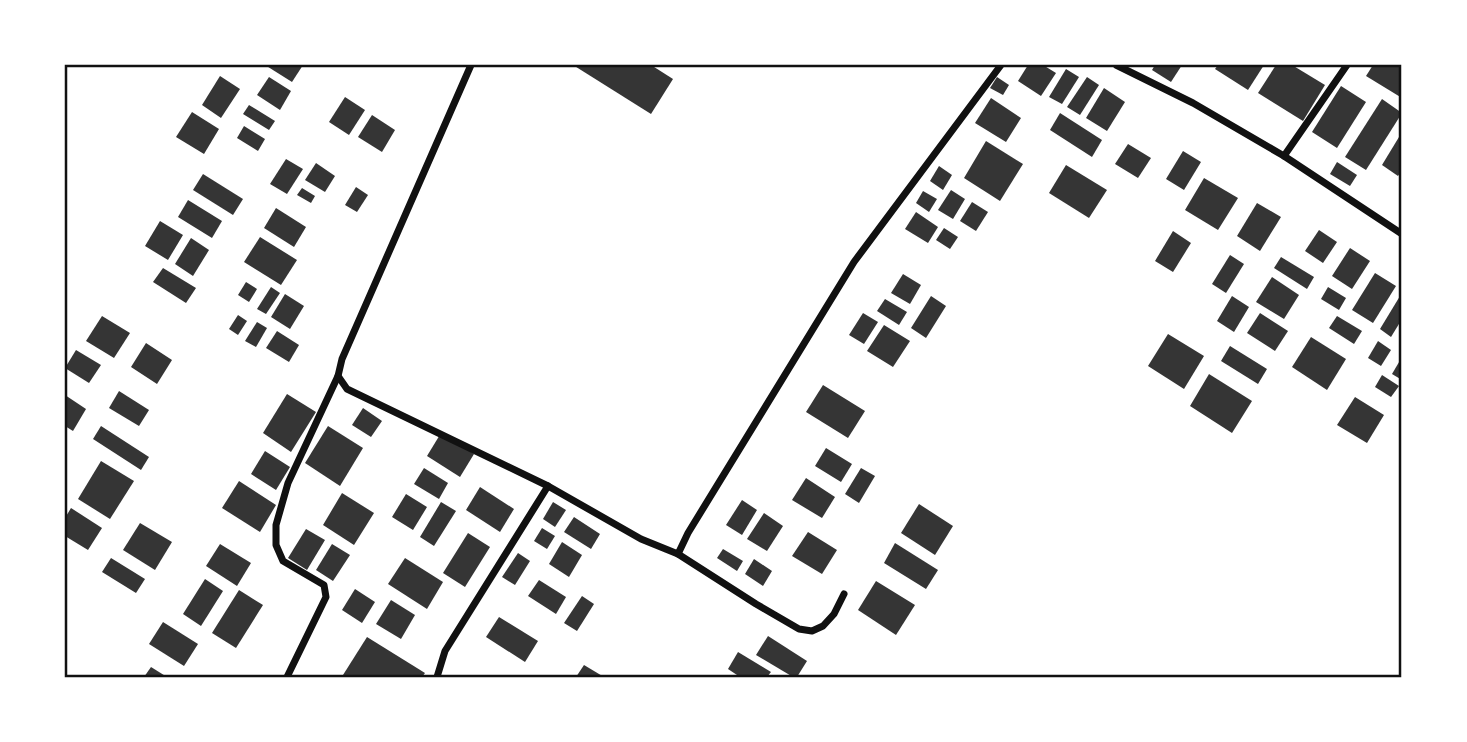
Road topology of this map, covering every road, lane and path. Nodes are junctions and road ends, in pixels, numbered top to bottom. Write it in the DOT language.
graph roads {
  1 [pos="471,65"];
  2 [pos="1001,65"];
  3 [pos="1116,65"];
  4 [pos="1347,65"];
  5 [pos="1284,156"];
  6 [pos="1402,234"];
  7 [pos="338,376"];
  8 [pos="548,486"];
  9 [pos="678,554"];
  10 [pos="845,594"];
  11 [pos="287,677"];
  12 [pos="437,677"];
  1 -- 7 [label="street"];
  2 -- 9 [label="street"];
  3 -- 5 [label="street"];
  4 -- 5 [label="street"];
  5 -- 6 [label="street"];
  7 -- 8 [label="street"];
  7 -- 11 [label="street"];
  8 -- 9 [label="street"];
  8 -- 12 [label="street"];
  9 -- 10 [label="street"];
}
